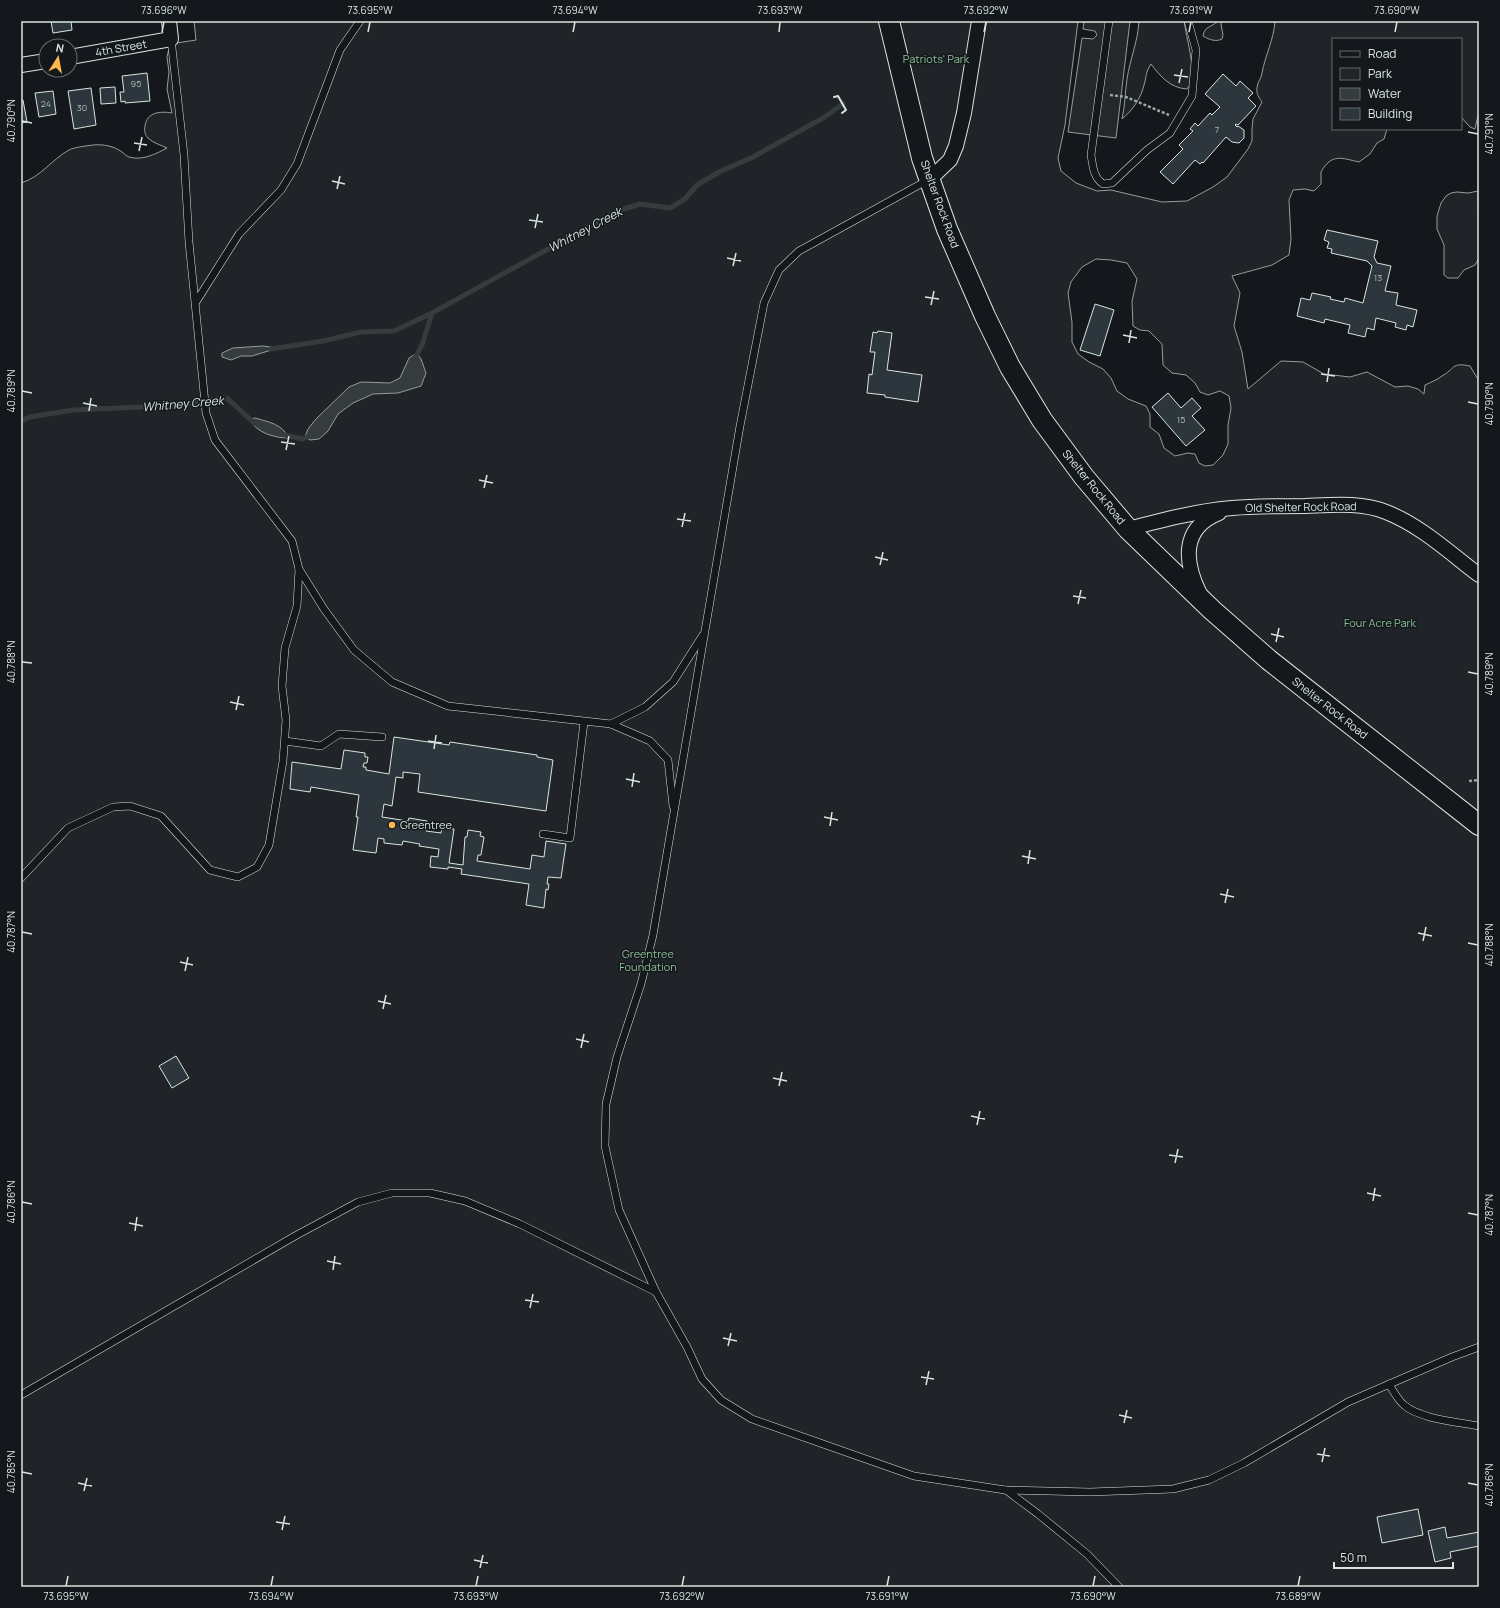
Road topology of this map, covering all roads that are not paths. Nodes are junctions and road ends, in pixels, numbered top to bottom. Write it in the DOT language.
graph roads {
  1 [pos="169,21"];
  2 [pos="360,21"];
  3 [pos="889,21"];
  4 [pos="979,21"];
  5 [pos="1109,21"];
  6 [pos="1188,21"];
  7 [pos="171,39"];
  8 [pos="78,56"];
  9 [pos="38,62"];
  10 [pos="21,65"];
  11 [pos="929,180"];
  12 [pos="196,302"];
  13 [pos="1232,508"];
  14 [pos="1128,529"];
  15 [pos="299,569"];
  16 [pos="1479,575"];
  17 [pos="1212,610"];
  18 [pos="705,631"];
  19 [pos="584,722"];
  20 [pos="611,724"];
  21 [pos="382,737"];
  22 [pos="285,741"];
  23 [pos="674,816"];
  24 [pos="1479,825"];
  25 [pos="543,834"];
  26 [pos="21,878"];
  27 [pos="656,1292"];
  28 [pos="1479,1347"];
  29 [pos="1389,1384"];
  30 [pos="21,1395"];
  31 [pos="1479,1426"];
  32 [pos="1005,1490"];
  33 [pos="1119,1587"];
  1 -- 7 [label="street"];
  2 -- 12 [label="lane"];
  3 -- 11 [label="main road, Shelter Rock Road"];
  4 -- 11 [label="street"];
  5 -- 6 [label="lane"];
  7 -- 8 [label="street, 4th Street"];
  7 -- 12 [label="lane"];
  9 -- 10 [label="street"];
  11 -- 14 [label="main road, Shelter Rock Road"];
  11 -- 18 [label="lane"];
  12 -- 15 [label="lane"];
  13 -- 14 [label="street, Old Shelter Rock Road"];
  13 -- 16 [label="street, Old Shelter Rock Road"];
  13 -- 17 [label="street"];
  14 -- 17 [label="main road, Shelter Rock Road"];
  15 -- 19 [label="lane"];
  15 -- 22 [label="lane"];
  17 -- 24 [label="main road, Shelter Rock Road"];
  18 -- 20 [label="lane"];
  18 -- 23 [label="lane"];
  19 -- 20 [label="lane"];
  19 -- 25 [label="lane"];
  20 -- 23 [label="lane"];
  21 -- 22 [label="lane"];
  22 -- 26 [label="lane"];
  23 -- 27 [label="lane"];
  27 -- 30 [label="lane"];
  27 -- 32 [label="lane"];
  28 -- 29 [label="lane"];
  29 -- 31 [label="lane"];
  29 -- 32 [label="lane"];
  32 -- 33 [label="lane"];
}
